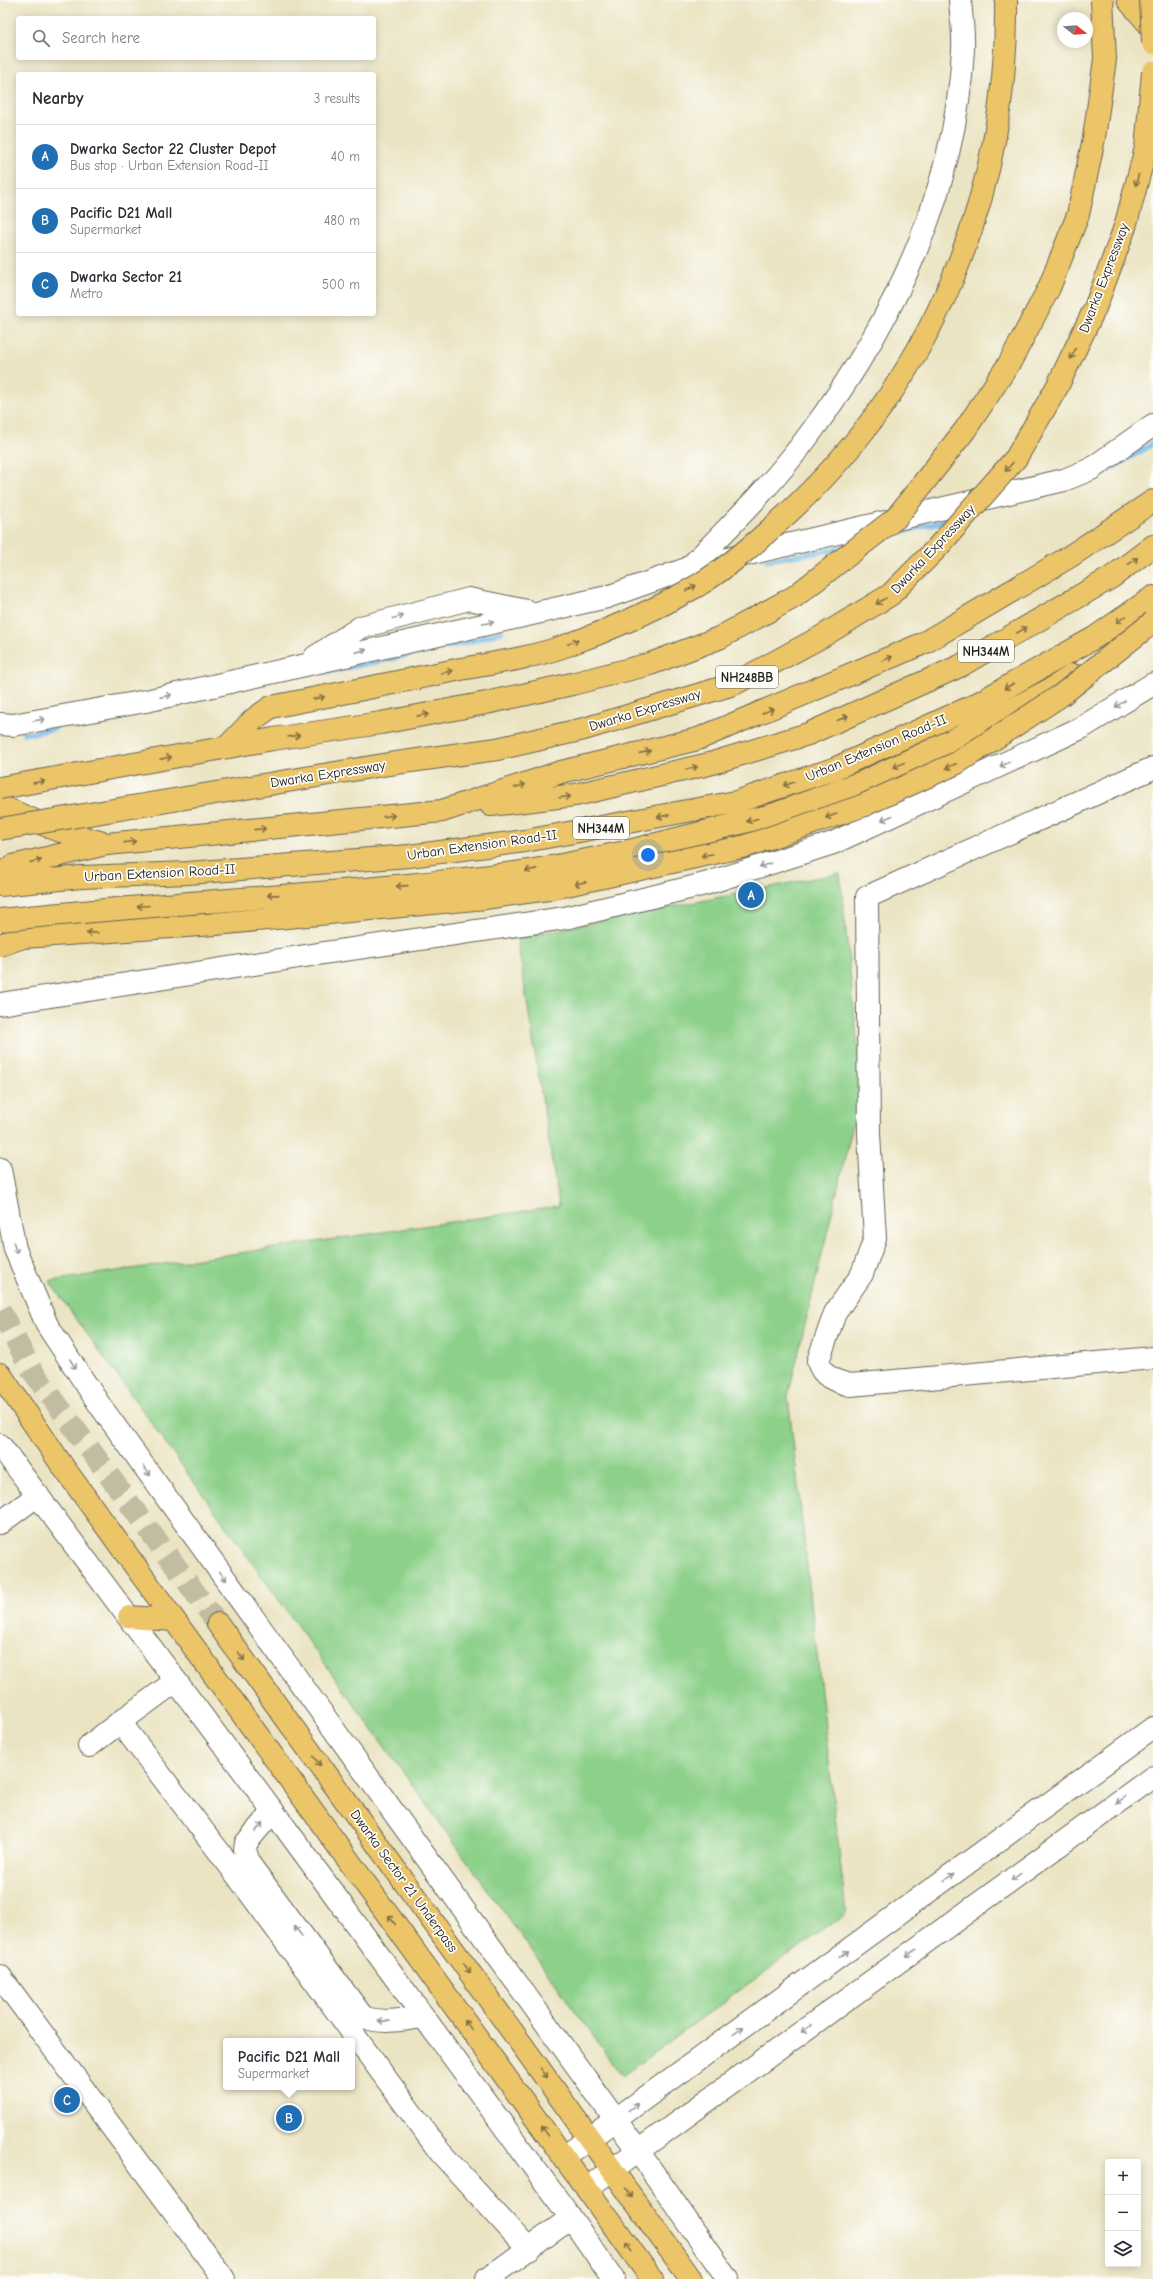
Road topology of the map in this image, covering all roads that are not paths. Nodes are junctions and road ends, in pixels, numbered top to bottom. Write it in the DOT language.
graph roads {
  1 [pos="960,0"];
  2 [pos="1006,0"];
  3 [pos="1102,0"];
  4 [pos="1128,0"];
  5 [pos="1151,0"];
  6 [pos="1153,29"];
  7 [pos="1153,43"];
  8 [pos="1153,72"];
  9 [pos="1153,425"];
  10 [pos="1153,502"];
  11 [pos="1153,546"];
  12 [pos="688,568"];
  13 [pos="1153,597"];
  14 [pos="1153,623"];
  15 [pos="1153,684"];
  16 [pos="0,724"];
  17 [pos="227,747"];
  18 [pos="1153,768"];
  19 [pos="0,788"];
  20 [pos="0,806"];
  21 [pos="442,811"];
  22 [pos="0,829"];
  23 [pos="107,844"];
  24 [pos="0,878"];
  25 [pos="0,918"];
  26 [pos="23,937"];
  27 [pos="0,945"];
  28 [pos="0,1004"];
  29 [pos="0,1169"];
  30 [pos="1153,1358"];
  31 [pos="0,1374"];
  32 [pos="0,1445"];
  33 [pos="38,1494"];
  34 [pos="0,1523"];
  35 [pos="129,1617"];
  36 [pos="174,1620"];
  37 [pos="218,1624"];
  38 [pos="176,1681"];
  39 [pos="120,1722"];
  40 [pos="1153,1728"];
  41 [pos="89,1746"];
  42 [pos="1153,1777"];
  43 [pos="273,1811"];
  44 [pos="0,1976"];
  45 [pos="423,2017"];
  46 [pos="614,2121"];
  47 [pos="591,2138"];
  48 [pos="638,2151"];
  49 [pos="564,2157"];
  50 [pos="612,2169"];
  51 [pos="586,2188"];
  52 [pos="571,2218"];
  53 [pos="529,2250"];
  54 [pos="224,2279"];
  55 [pos="487,2279"];
  56 [pos="613,2279"];
  57 [pos="652,2279"];
  58 [pos="692,2279"];
  59 [pos="728,2279"];
  1 -- 12 [label="street"];
  17 -- 2 [label="main road, one-way, bridge"];
  17 -- 3 [label="main road, one-way, bridge"];
  4 -- 6 [label="main road"];
  5 -- 7 [label="main road, bridge"];
  8 -- 22 [label="main road, Dwarka Expressway / NH248BB, one-way, bridge"];
  9 -- 12 [label="street"];
  21 -- 10 [label="main road, one-way"];
  21 -- 11 [label="main road, NH344M, one-way"];
  16 -- 12 [label="street, one-way"];
  13 -- 24 [label="main road, Urban Extension Road-II / NH344M, one-way"];
  14 -- 25 [label="main road, one-way, bridge"];
  14 -- 26 [label="main road, one-way, bridge"];
  15 -- 28 [label="street, one-way"];
  19 -- 17 [label="main road, one-way, bridge"];
  18 -- 30 [label="street"];
  20 -- 23 [label="main road"];
  23 -- 21 [label="main road, one-way"];
  24 -- 23 [label="main road, one-way"];
  25 -- 26 [label="main road"];
  26 -- 27 [label="main road"];
  29 -- 46 [label="street, one-way"];
  31 -- 36 [label="main road"];
  32 -- 33 [label="street"];
  33 -- 34 [label="street"];
  33 -- 35 [label="street"];
  35 -- 36 [label="main road"];
  35 -- 38 [label="street"];
  49 -- 36 [label="main road, one-way"];
  37 -- 47 [label="main road, Dwarka Sector 21 Underpass, one-way"];
  38 -- 39 [label="street"];
  38 -- 43 [label="street"];
  39 -- 41 [label="street"];
  39 -- 53 [label="street"];
  46 -- 40 [label="street, one-way"];
  42 -- 48 [label="street, one-way"];
  43 -- 45 [label="street"];
  45 -- 43 [label="street, one-way"];
  44 -- 54 [label="street"];
  45 -- 52 [label="street"];
  46 -- 47 [label="street"];
  46 -- 48 [label="street"];
  47 -- 49 [label="street"];
  47 -- 50 [label="main road, Dwarka Sector 21 Underpass"];
  48 -- 50 [label="street"];
  48 -- 59 [label="street"];
  49 -- 51 [label="main road"];
  50 -- 51 [label="street"];
  50 -- 58 [label="main road, Dwarka Sector 21 Underpass, one-way"];
  57 -- 51 [label="main road, one-way"];
  52 -- 53 [label="street"];
  52 -- 56 [label="street"];
  53 -- 55 [label="street"];
}
